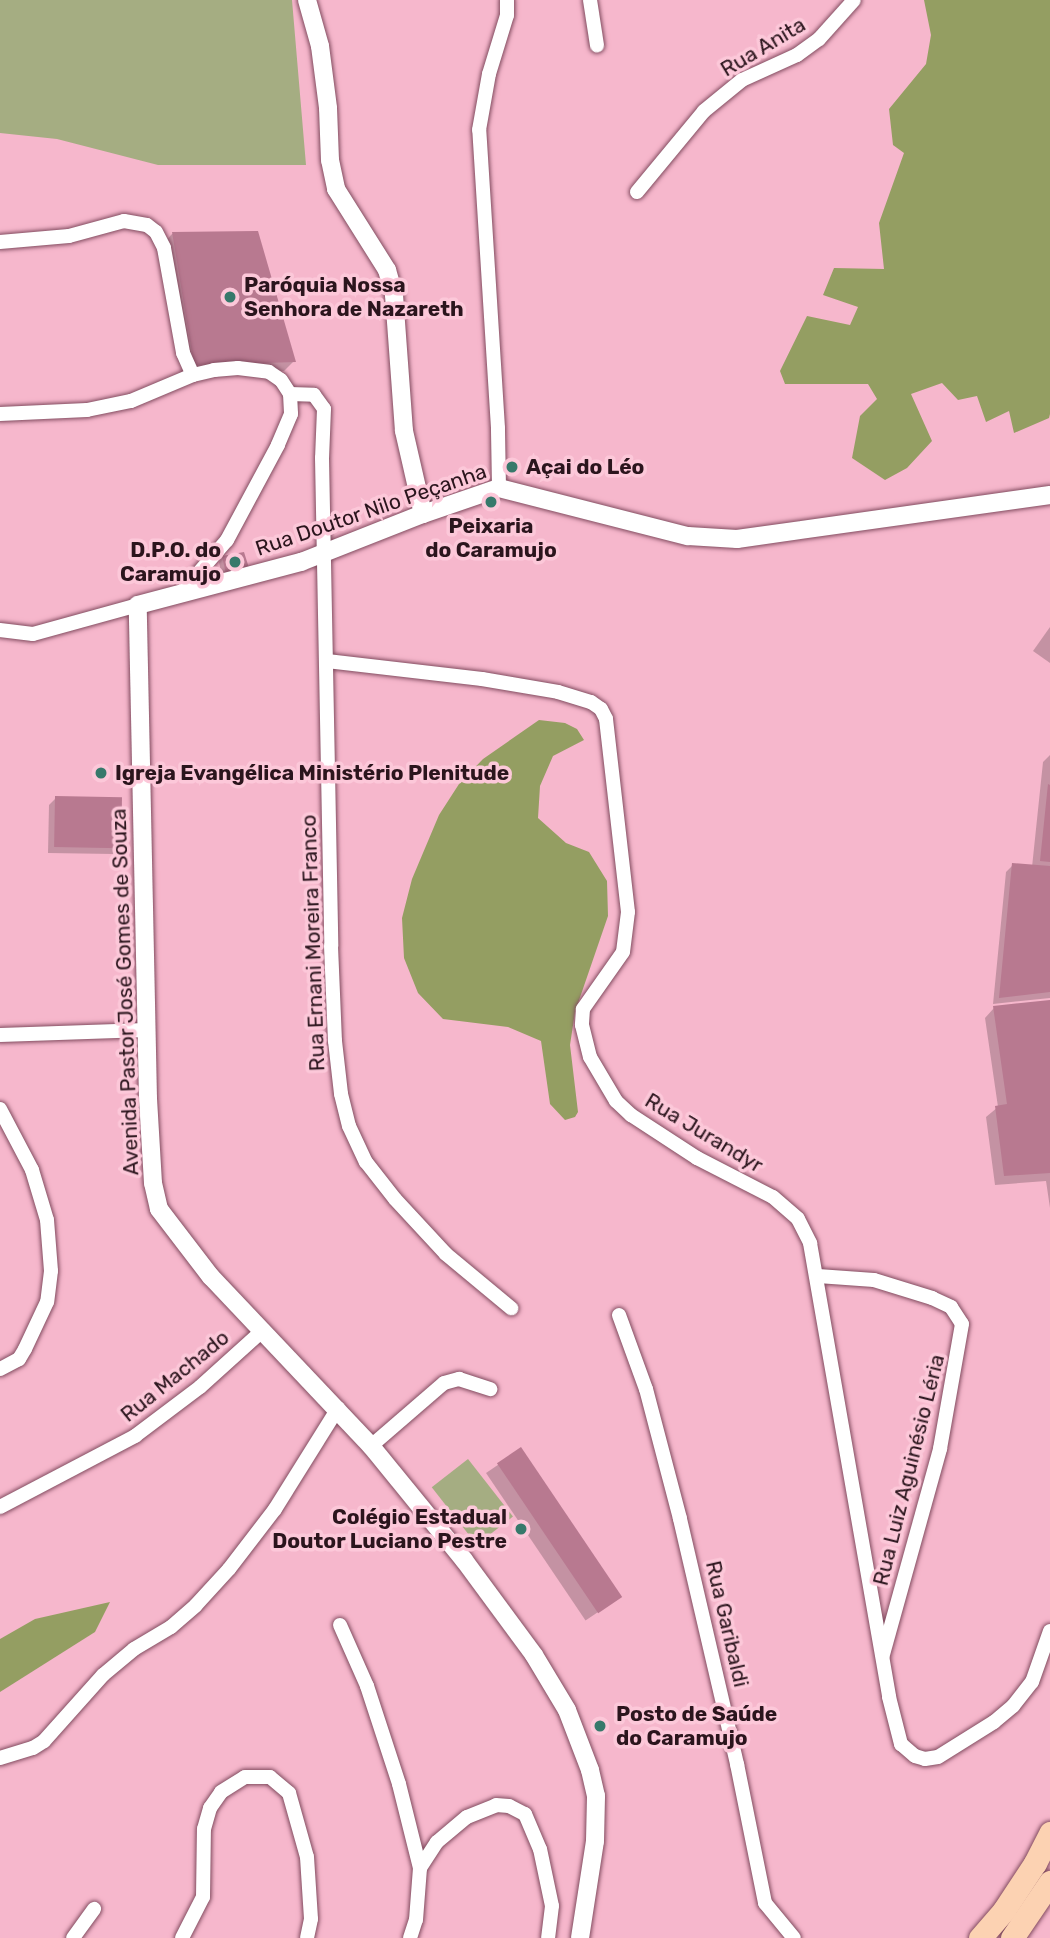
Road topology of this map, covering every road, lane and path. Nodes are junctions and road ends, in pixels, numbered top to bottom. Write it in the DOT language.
graph roads {
  1 [pos="307,0"];
  2 [pos="507,0"];
  3 [pos="590,0"];
  4 [pos="854,0"];
  5 [pos="597,45"];
  6 [pos="637,192"];
  7 [pos="0,242"];
  8 [pos="193,375"];
  9 [pos="290,394"];
  10 [pos="0,414"];
  11 [pos="499,488"];
  12 [pos="1050,495"];
  13 [pos="423,514"];
  14 [pos="324,554"];
  15 [pos="182,592"];
  16 [pos="138,605"];
  17 [pos="0,630"];
  18 [pos="327,661"];
  19 [pos="146,1030"];
  20 [pos="0,1035"];
  21 [pos="0,1109"];
  22 [pos="818,1276"];
  23 [pos="511,1308"];
  24 [pos="619,1315"];
  25 [pos="262,1331"];
  26 [pos="0,1369"];
  27 [pos="490,1389"];
  28 [pos="338,1408"];
  29 [pos="371,1446"];
  30 [pos="0,1507"];
  31 [pos="340,1625"];
  32 [pos="1050,1631"];
  33 [pos="882,1657"];
  34 [pos="0,1758"];
  35 [pos="1050,1833"];
  36 [pos="420,1868"];
  37 [pos="1050,1882"];
  38 [pos="94,1909"];
  39 [pos="73,1938"];
  40 [pos="181,1938"];
  41 [pos="307,1938"];
  42 [pos="410,1938"];
  43 [pos="548,1938"];
  44 [pos="580,1938"];
  45 [pos="793,1938"];
  46 [pos="980,1938"];
  47 [pos="1012,1938"];
  1 -- 13 [label="street"];
  2 -- 11 [label="street"];
  3 -- 5 [label="street"];
  4 -- 6 [label="street, Rua Anita"];
  7 -- 8 [label="street"];
  8 -- 9 [label="street"];
  8 -- 10 [label="street"];
  9 -- 14 [label="street"];
  9 -- 15 [label="street"];
  11 -- 12 [label="street, Rua Doutor Nilo Peçanha"];
  11 -- 13 [label="street, Rua Doutor Nilo Peçanha"];
  13 -- 14 [label="street, Rua Doutor Nilo Peçanha"];
  14 -- 15 [label="street, Rua Doutor Nilo Peçanha"];
  14 -- 18 [label="street, Rua Ernani Moreira Franco"];
  15 -- 16 [label="street, Rua Doutor Nilo Peçanha"];
  16 -- 17 [label="street, Rua Doutor Nilo Peçanha"];
  16 -- 19 [label="street, Avenida Pastor José Gomes de Souza"];
  18 -- 22 [label="street, Rua Jurandyr"];
  18 -- 23 [label="street, Rua Ernani Moreira Franco"];
  19 -- 20 [label="street"];
  19 -- 25 [label="street, Avenida Pastor José Gomes de Souza"];
  21 -- 26 [label="street"];
  22 -- 33 [label="street, Rua Jurandyr"];
  22 -- 33 [label="street, Rua Luiz Aguinésio Léria"];
  24 -- 45 [label="street, Rua Garibaldi"];
  25 -- 28 [label="street, Avenida Pastor José Gomes de Souza"];
  25 -- 30 [label="street, Rua Machado"];
  27 -- 29 [label="street"];
  28 -- 29 [label="street, Avenida Pastor José Gomes de Souza"];
  28 -- 34 [label="street"];
  29 -- 44 [label="street, Avenida Pastor José Gomes de Souza"];
  31 -- 36 [label="street"];
  32 -- 33 [label="street, Rua Jurandyr"];
  35 -- 46 [label="highway"];
  36 -- 42 [label="street"];
  36 -- 43 [label="street"];
  37 -- 47 [label="highway"];
  38 -- 39 [label="street"];
  40 -- 41 [label="street"];
}
